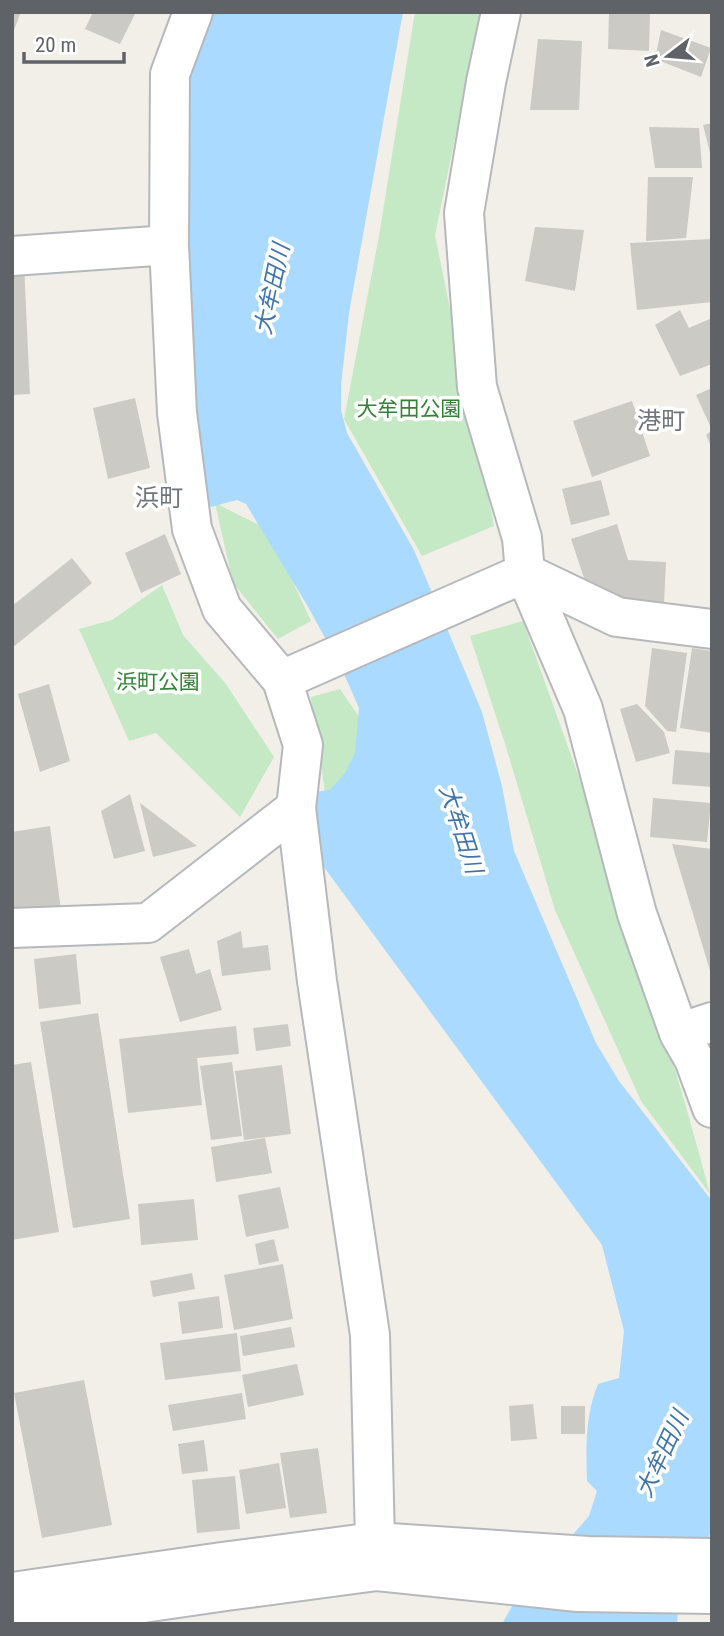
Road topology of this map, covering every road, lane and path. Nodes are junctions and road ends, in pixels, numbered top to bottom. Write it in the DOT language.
graph roads {
  1 [pos="193,12"];
  2 [pos="501,12"];
  3 [pos="169,244"];
  4 [pos="12,256"];
  5 [pos="525,573"];
  6 [pos="712,629"];
  7 [pos="282,680"];
  8 [pos="296,808"];
  9 [pos="12,928"];
  10 [pos="695,1027"];
  11 [pos="712,1108"];
  12 [pos="375,1542"];
  13 [pos="712,1558"];
  14 [pos="12,1592"];
  15 [pos="706,1594"];
  16 [pos="12,1622"];
  1 -- 3 [label="street"];
  2 -- 5 [label="street"];
  3 -- 4 [label="street"];
  3 -- 7 [label="street"];
  5 -- 6 [label="street"];
  5 -- 7 [label="street"];
  5 -- 10 [label="street"];
  7 -- 8 [label="street"];
  8 -- 9 [label="street"];
  8 -- 12 [label="street"];
  10 -- 11 [label="street"];
  12 -- 13 [label="street"];
  12 -- 14 [label="street"];
  15 -- 16 [label="street"];
}
